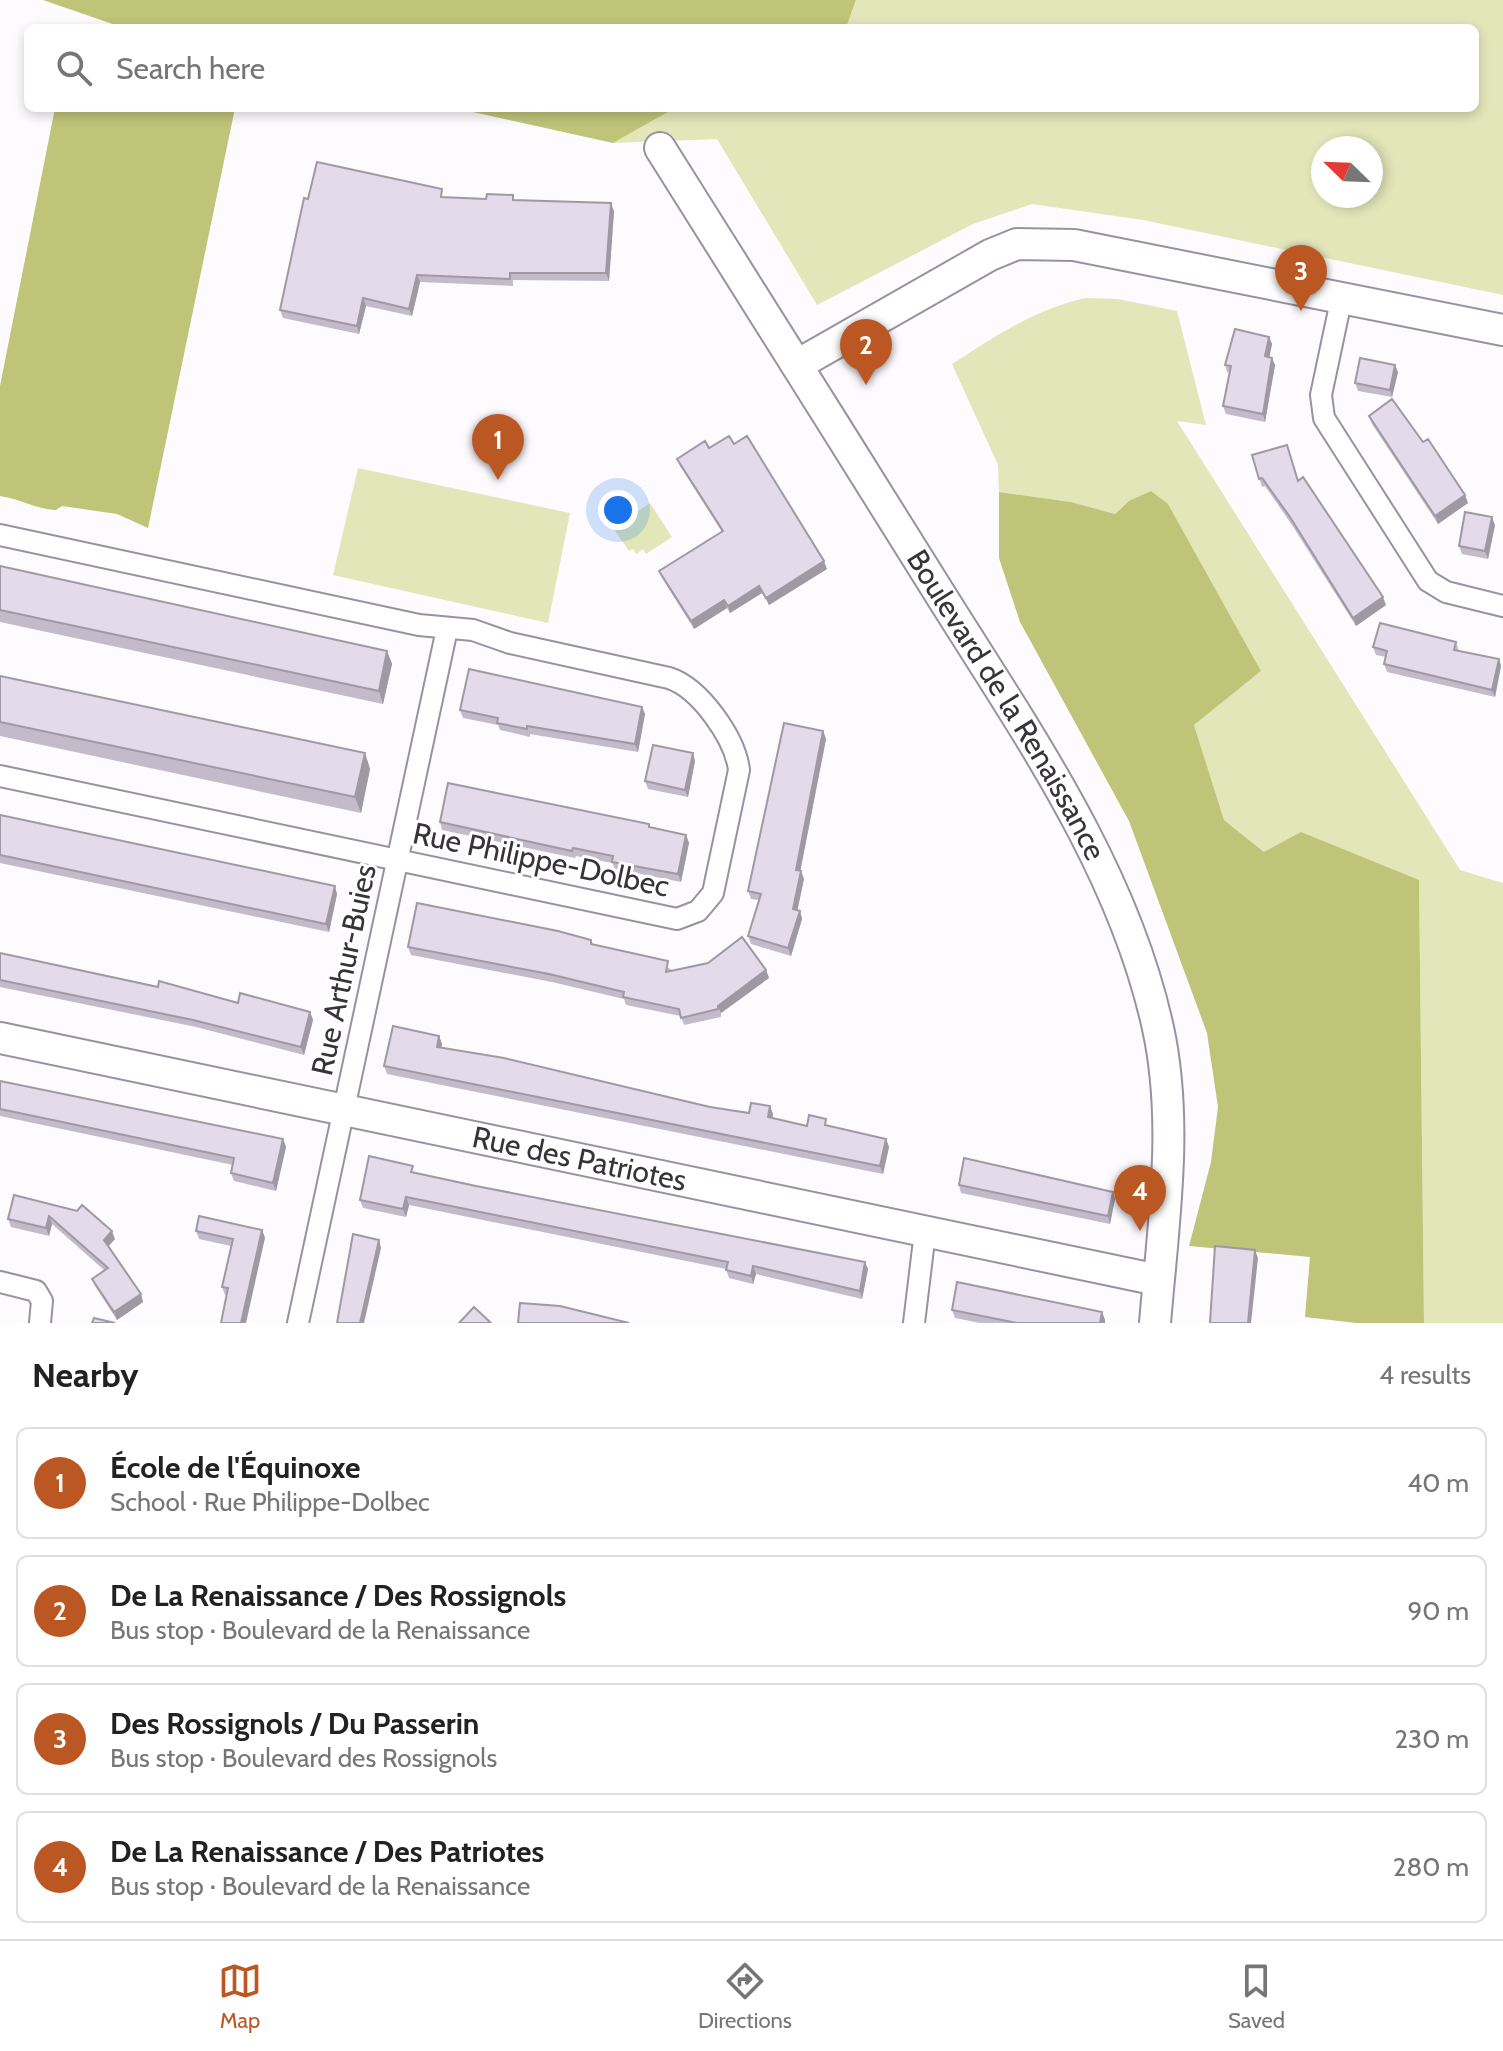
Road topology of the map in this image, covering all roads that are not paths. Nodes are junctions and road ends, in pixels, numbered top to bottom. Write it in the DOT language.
graph roads {
  1 [pos="660,148"];
  2 [pos="1342,296"];
  3 [pos="1503,330"];
  4 [pos="797,365"];
  5 [pos="0,535"];
  6 [pos="1503,606"];
  7 [pos="447,629"];
  8 [pos="0,776"];
  9 [pos="398,860"];
  10 [pos="0,1038"];
  11 [pos="344,1112"];
  12 [pos="925,1232"];
  13 [pos="1158,1280"];
  14 [pos="0,1282"];
  15 [pos="40,1323"];
  16 [pos="298,1323"];
  17 [pos="914,1323"];
  18 [pos="1155,1323"];
  1 -- 4 [label="street, Boulevard de la Renaissance"];
  2 -- 3 [label="street"];
  2 -- 4 [label="street"];
  2 -- 6 [label="street"];
  4 -- 13 [label="street, Boulevard de la Renaissance"];
  5 -- 7 [label="street, Rue Philippe-Dolbec"];
  7 -- 9 [label="street, Rue Arthur-Buies"];
  7 -- 9 [label="street, Rue Philippe-Dolbec"];
  8 -- 9 [label="street, Rue Philippe-Dolbec"];
  9 -- 11 [label="street, Rue Arthur-Buies"];
  10 -- 11 [label="street, Rue des Patriotes"];
  11 -- 12 [label="street, Rue des Patriotes"];
  11 -- 16 [label="street, Rue Arthur-Buies"];
  12 -- 13 [label="street, Rue des Patriotes"];
  12 -- 17 [label="street"];
  13 -- 18 [label="street, Boulevard de la Renaissance"];
  14 -- 15 [label="street"];
}
